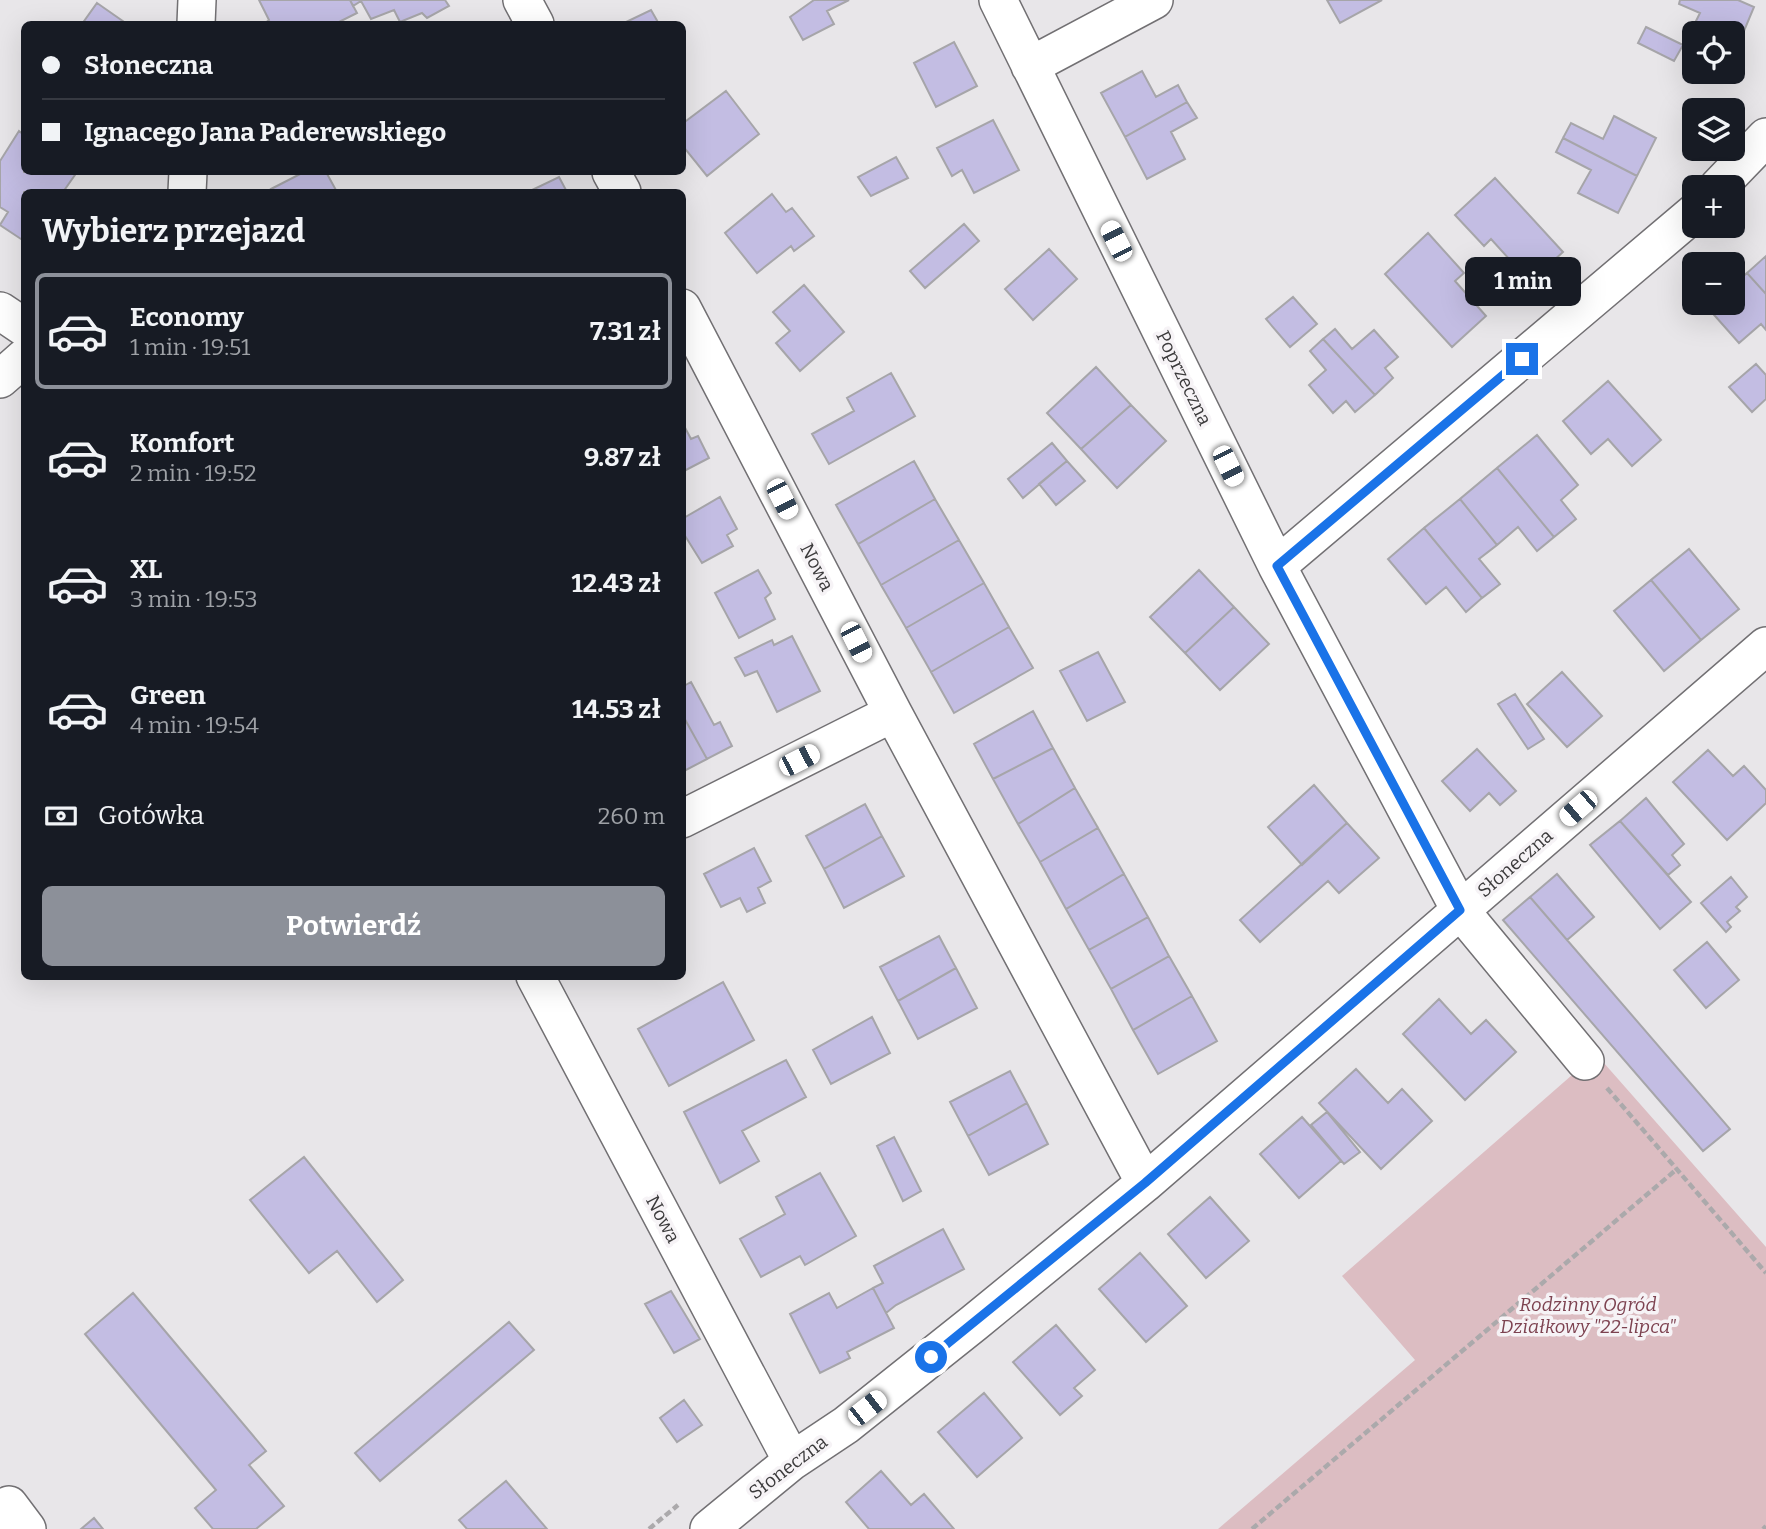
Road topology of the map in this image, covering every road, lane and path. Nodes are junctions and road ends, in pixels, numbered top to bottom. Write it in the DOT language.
graph roads {
  1 [pos="198,0"];
  2 [pos="522,0"];
  3 [pos="998,0"];
  4 [pos="1154,0"];
  5 [pos="196,21"];
  6 [pos="533,21"];
  7 [pos="1030,66"];
  8 [pos="1766,137"];
  9 [pos="1730,175"];
  10 [pos="1682,223"];
  11 [pos="0,311"];
  12 [pos="686,316"];
  13 [pos="21,325"];
  14 [pos="21,361"];
  15 [pos="0,379"];
  16 [pos="1277,566"];
  17 [pos="1766,646"];
  18 [pos="893,713"];
  19 [pos="686,817"];
  20 [pos="1460,910"];
  21 [pos="537,980"];
  22 [pos="1585,1061"];
  23 [pos="1677,1169"];
  24 [pos="1145,1183"];
  25 [pos="1766,1273"];
  26 [pos="792,1461"];
  27 [pos="709,1529"];
  28 [pos="1252,1529"];
  1 -- 5 [label="street"];
  2 -- 6 [label="street"];
  3 -- 7 [label="street, Poprzeczna"];
  4 -- 7 [label="street"];
  7 -- 16 [label="street, Poprzeczna"];
  8 -- 9 [label="street"];
  10 -- 16 [label="street"];
  11 -- 13 [label="street"];
  12 -- 18 [label="street, Nowa"];
  14 -- 15 [label="street"];
  16 -- 20 [label="street, Poprzeczna"];
  17 -- 20 [label="street, Słoneczna"];
  18 -- 19 [label="street"];
  18 -- 24 [label="street, Nowa"];
  20 -- 22 [label="street, Poprzeczna"];
  20 -- 24 [label="street, Słoneczna"];
  21 -- 26 [label="street, Nowa"];
  22 -- 23 [label="path"];
  23 -- 25 [label="path"];
  23 -- 28 [label="path"];
  24 -- 26 [label="street, Słoneczna"];
  26 -- 27 [label="street, Słoneczna"];
}
